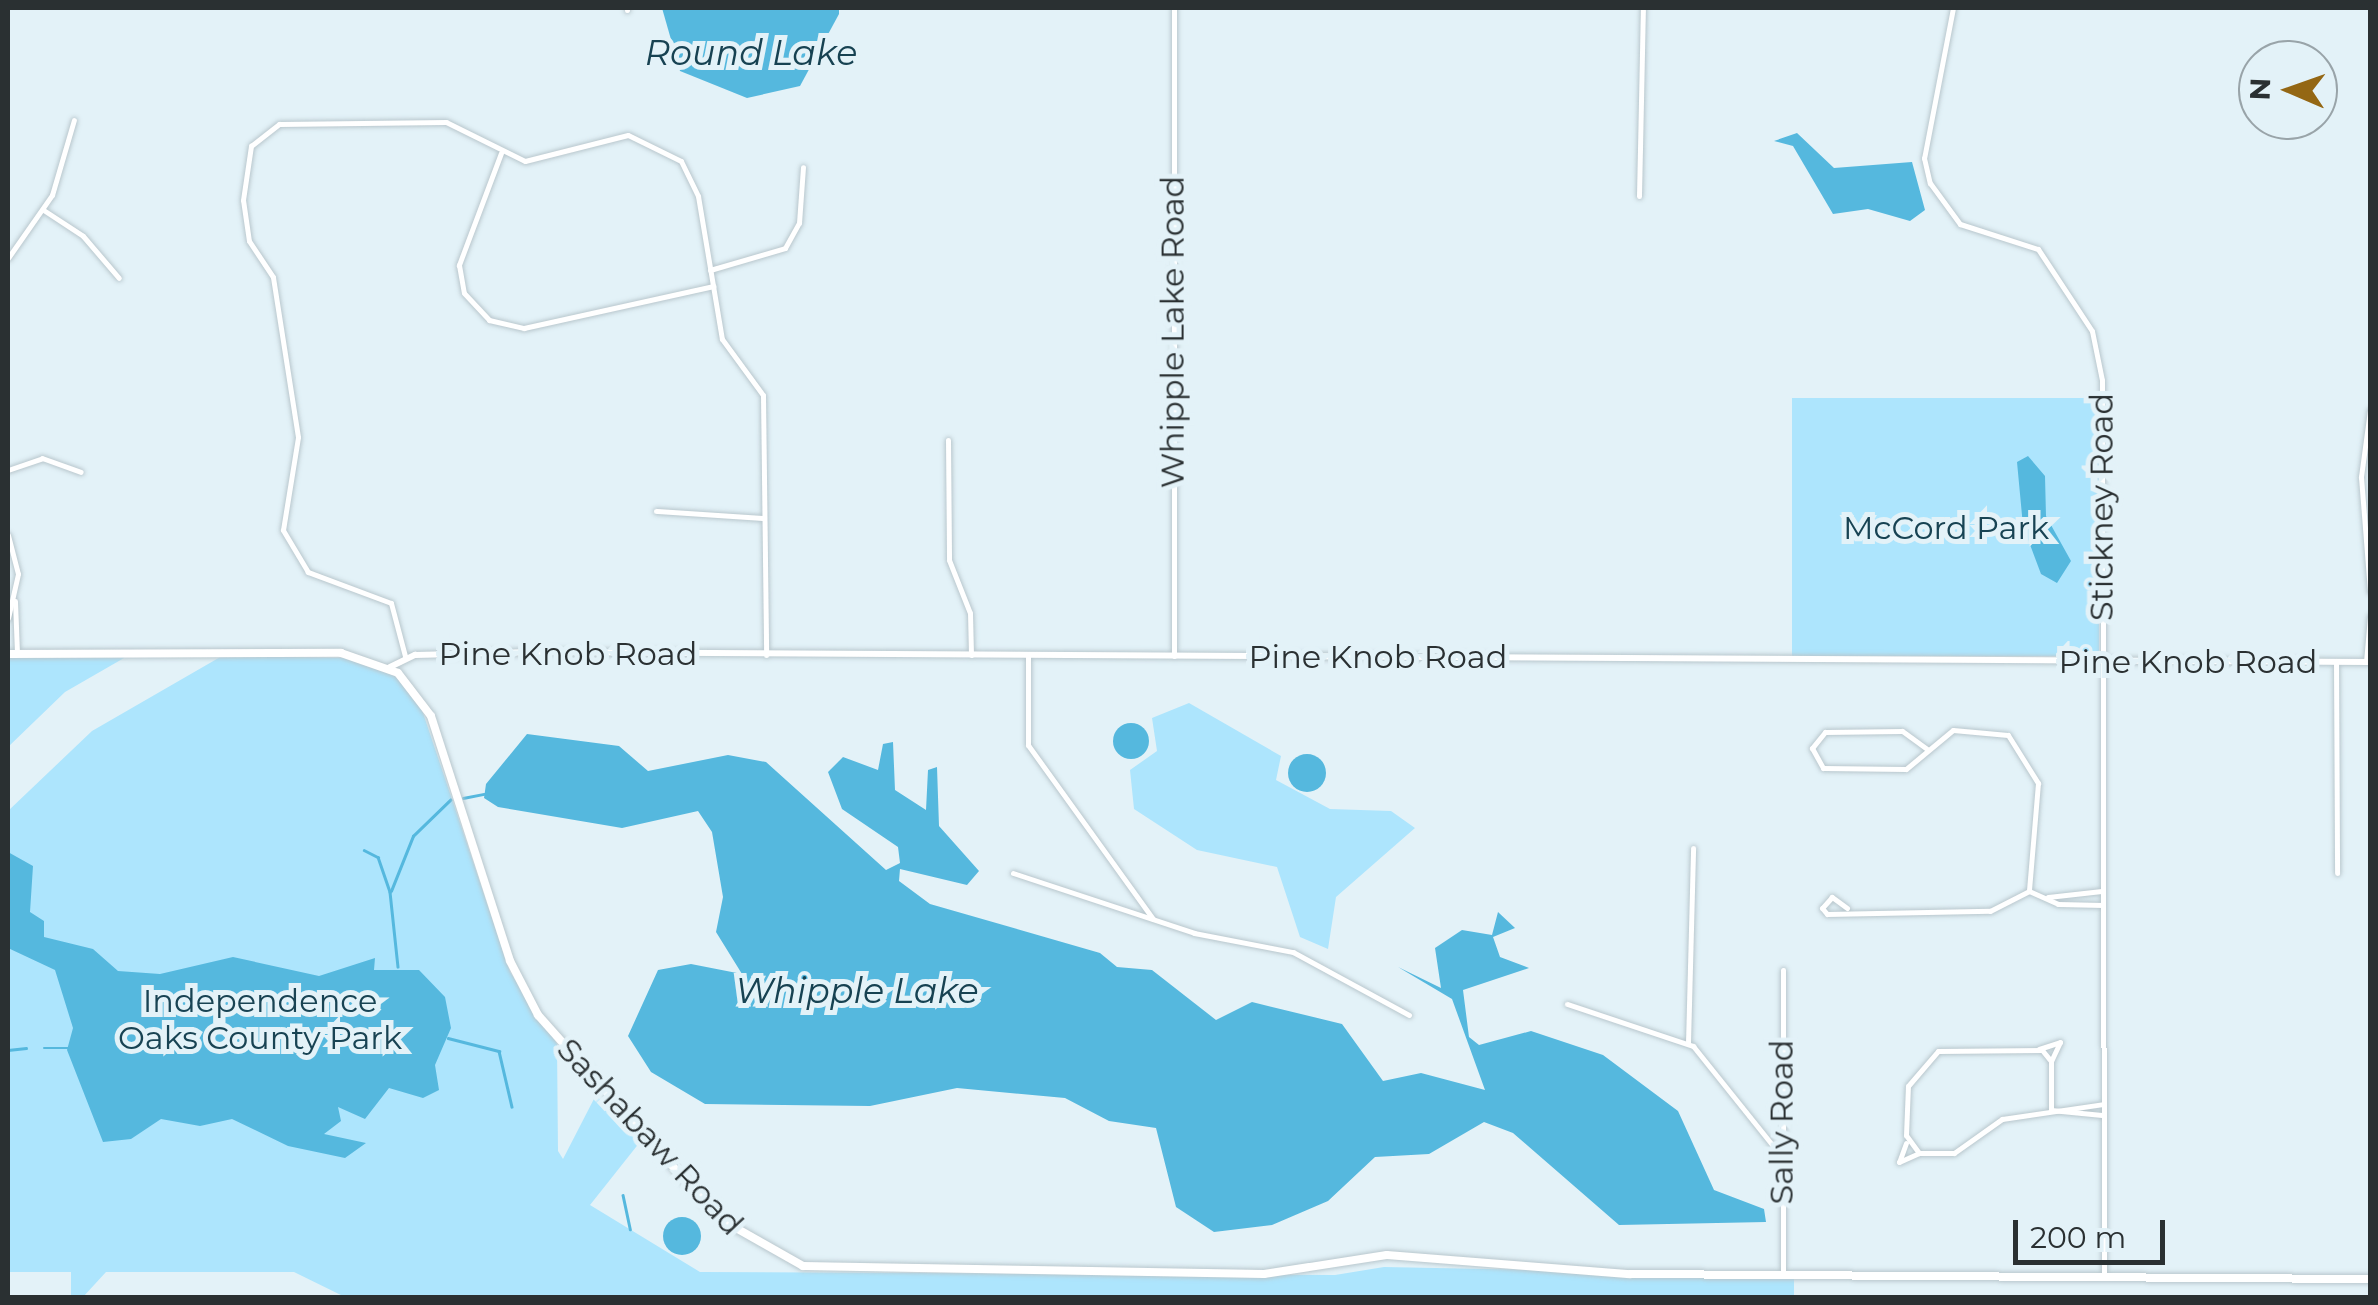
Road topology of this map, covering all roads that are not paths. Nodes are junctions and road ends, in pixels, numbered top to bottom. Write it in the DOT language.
graph roads {
  1 [pos="1174,8"];
  2 [pos="1642,8"];
  3 [pos="1953,8"];
  4 [pos="74,120"];
  5 [pos="501,153"];
  6 [pos="804,167"];
  7 [pos="1638,196"];
  8 [pos="44,212"];
  9 [pos="9,254"];
  10 [pos="710,270"];
  11 [pos="120,278"];
  12 [pos="713,286"];
  13 [pos="2370,410"];
  14 [pos="948,440"];
  15 [pos="8,470"];
  16 [pos="81,472"];
  17 [pos="656,511"];
  18 [pos="764,518"];
  19 [pos="9,540"];
  20 [pos="2370,592"];
  21 [pos="15,593"];
  22 [pos="2370,616"];
  23 [pos="8,618"];
  24 [pos="12,654"];
  25 [pos="972,654"];
  26 [pos="766,655"];
  27 [pos="1028,655"];
  28 [pos="406,656"];
  29 [pos="1174,656"];
  30 [pos="2101,662"];
  31 [pos="2336,662"];
  32 [pos="2368,662"];
  33 [pos="390,668"];
  34 [pos="1927,749"];
  35 [pos="1693,848"];
  36 [pos="1013,873"];
  37 [pos="2337,873"];
  38 [pos="2030,891"];
  39 [pos="2102,891"];
  40 [pos="2079,892"];
  41 [pos="2048,897"];
  42 [pos="2079,904"];
  43 [pos="2102,905"];
  44 [pos="1847,908"];
  45 [pos="1153,919"];
  46 [pos="1784,970"];
  47 [pos="1567,1004"];
  48 [pos="1409,1015"];
  49 [pos="1688,1043"];
  50 [pos="2039,1049"];
  51 [pos="2051,1060"];
  52 [pos="2102,1104"];
  53 [pos="2051,1110"];
  54 [pos="2102,1115"];
  55 [pos="1908,1141"];
  56 [pos="1918,1153"];
  57 [pos="1782,1156"];
  58 [pos="1783,1275"];
  59 [pos="2104,1277"];
  60 [pos="2370,1279"];
  1 -- 29 [label="street, Whipple Lake Road"];
  2 -- 7 [label="street"];
  3 -- 30 [label="street, Stickney Road"];
  4 -- 8 [label="street"];
  5 -- 10 [label="street"];
  5 -- 12 [label="street"];
  5 -- 28 [label="street"];
  6 -- 10 [label="street"];
  8 -- 9 [label="street"];
  8 -- 11 [label="street"];
  10 -- 12 [label="street"];
  12 -- 18 [label="street"];
  13 -- 20 [label="street"];
  14 -- 25 [label="street"];
  15 -- 16 [label="street"];
  17 -- 18 [label="street"];
  18 -- 26 [label="street"];
  19 -- 21 [label="street"];
  21 -- 23 [label="street"];
  21 -- 24 [label="street"];
  22 -- 32 [label="street"];
  24 -- 33 [label="main road"];
  25 -- 26 [label="street, Pine Knob Road"];
  25 -- 27 [label="street, Pine Knob Road"];
  26 -- 28 [label="street, Pine Knob Road"];
  27 -- 29 [label="street, Pine Knob Road"];
  27 -- 45 [label="street"];
  28 -- 33 [label="street, Pine Knob Road"];
  29 -- 30 [label="street, Pine Knob Road"];
  30 -- 31 [label="street, Pine Knob Road"];
  30 -- 39 [label="street, Stickney Road"];
  31 -- 32 [label="street, Pine Knob Road"];
  31 -- 37 [label="street"];
  33 -- 58 [label="main road, Sashabaw Road"];
  34 -- 34 [label="street"];
  34 -- 38 [label="street"];
  35 -- 49 [label="street"];
  36 -- 45 [label="street"];
  38 -- 41 [label="street"];
  38 -- 44 [label="street"];
  39 -- 40 [label="street"];
  39 -- 43 [label="street, Stickney Road"];
  40 -- 41 [label="street"];
  40 -- 42 [label="street"];
  41 -- 42 [label="street"];
  42 -- 43 [label="street"];
  43 -- 52 [label="street, Stickney Road"];
  44 -- 44 [label="street"];
  45 -- 48 [label="street"];
  46 -- 57 [label="street, Sally Road"];
  47 -- 49 [label="street"];
  49 -- 57 [label="street"];
  50 -- 51 [label="street"];
  50 -- 51 [label="street"];
  50 -- 55 [label="street"];
  51 -- 53 [label="street"];
  52 -- 53 [label="street"];
  52 -- 54 [label="street, Stickney Road"];
  53 -- 54 [label="street"];
  53 -- 56 [label="street"];
  54 -- 59 [label="street, Stickney Road"];
  55 -- 56 [label="street"];
  55 -- 56 [label="street"];
  57 -- 58 [label="street, Sally Road"];
  58 -- 59 [label="main road, Sashabaw Road"];
  59 -- 60 [label="main road, Sashabaw Road"];
}
